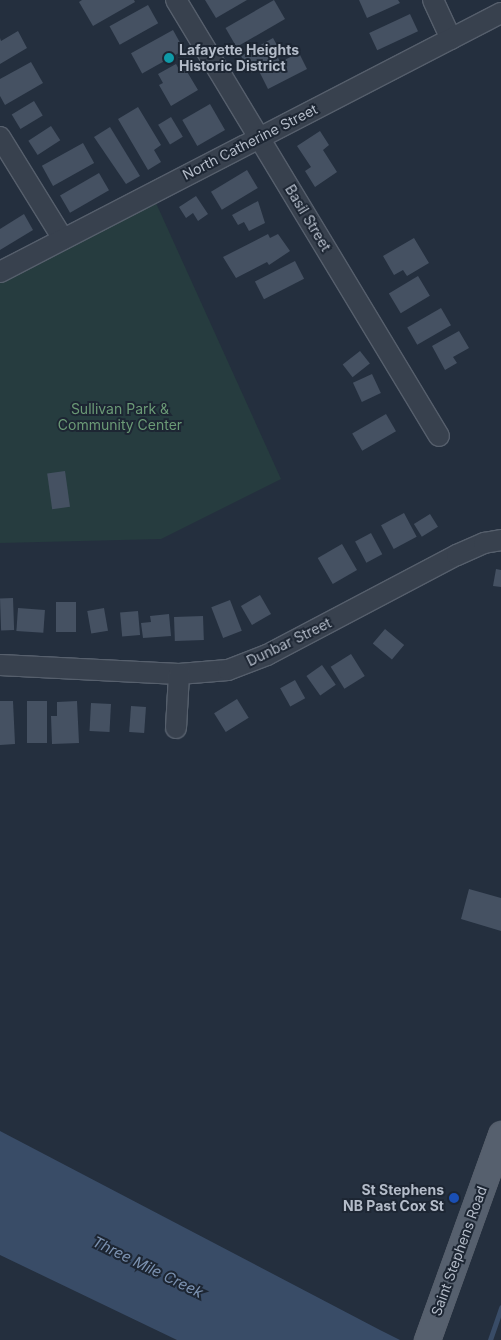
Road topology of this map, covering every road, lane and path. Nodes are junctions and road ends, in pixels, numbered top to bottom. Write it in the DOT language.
graph roads {
  1 [pos="176,0"];
  2 [pos="433,0"];
  3 [pos="501,13"];
  4 [pos="451,38"];
  5 [pos="260,136"];
  6 [pos="0,137"];
  7 [pos="63,238"];
  8 [pos="0,272"];
  9 [pos="439,436"];
  10 [pos="501,540"];
  11 [pos="0,665"];
  12 [pos="179,674"];
  13 [pos="176,728"];
  14 [pos="501,1134"];
  15 [pos="431,1329"];
  1 -- 5 [label="street, Basil Street"];
  2 -- 4 [label="street"];
  3 -- 4 [label="street, North Catherine Street"];
  4 -- 5 [label="street, North Catherine Street"];
  5 -- 7 [label="street, North Catherine Street"];
  5 -- 9 [label="street, Basil Street"];
  6 -- 7 [label="street"];
  7 -- 8 [label="street, North Catherine Street"];
  10 -- 12 [label="street, Dunbar Street"];
  11 -- 12 [label="street, Dunbar Street"];
  12 -- 13 [label="street"];
  14 -- 15 [label="main road, Saint Stephens Road"];
}
